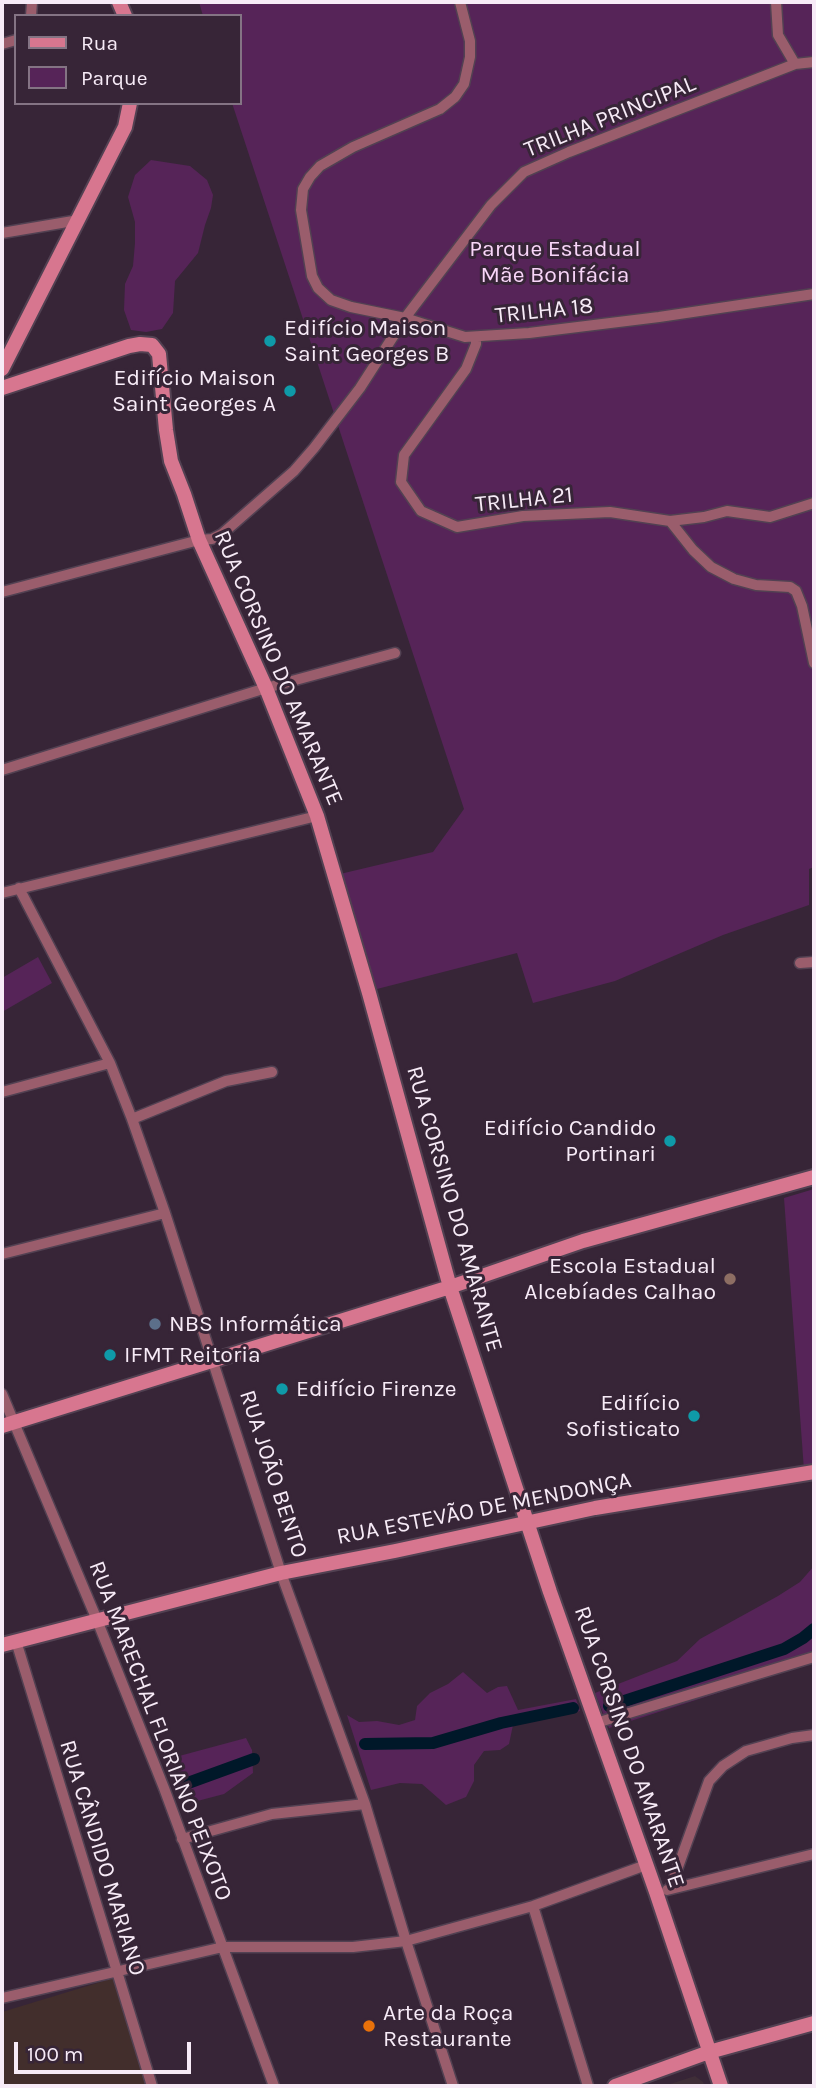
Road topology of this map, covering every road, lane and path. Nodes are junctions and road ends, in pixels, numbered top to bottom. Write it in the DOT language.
graph roads {
  1 [pos="460,2"];
  2 [pos="776,2"];
  3 [pos="814,56"];
  4 [pos="814,62"];
  5 [pos="794,64"];
  6 [pos="130,105"];
  7 [pos="79,220"];
  8 [pos="2,233"];
  9 [pos="814,294"];
  10 [pos="405,318"];
  11 [pos="476,337"];
  12 [pos="2,369"];
  13 [pos="2,388"];
  14 [pos="814,503"];
  15 [pos="670,521"];
  16 [pos="198,540"];
  17 [pos="2,592"];
  18 [pos="395,653"];
  19 [pos="814,663"];
  20 [pos="266,688"];
  21 [pos="2,770"];
  22 [pos="317,816"];
  23 [pos="19,888"];
  24 [pos="2,893"];
  25 [pos="814,962"];
  26 [pos="800,963"];
  27 [pos="110,1063"];
  28 [pos="272,1072"];
  29 [pos="2,1093"];
  30 [pos="132,1119"];
  31 [pos="814,1177"];
  32 [pos="165,1213"];
  33 [pos="2,1254"];
  34 [pos="450,1287"];
  35 [pos="213,1362"];
  36 [pos="2,1394"];
  37 [pos="8,1424"];
  38 [pos="814,1472"];
  39 [pos="529,1522"];
  40 [pos="281,1573"];
  41 [pos="97,1620"];
  42 [pos="9,1643"];
  43 [pos="814,1657"];
  44 [pos="596,1723"];
  45 [pos="814,1735"];
  46 [pos="365,1804"];
  47 [pos="182,1839"];
  48 [pos="814,1854"];
  49 [pos="646,1865"];
  50 [pos="663,1891"];
  51 [pos="534,1906"];
  52 [pos="405,1941"];
  53 [pos="223,1947"];
  54 [pos="116,1971"];
  55 [pos="2,1998"];
  56 [pos="814,2023"];
  57 [pos="709,2052"];
  58 [pos="152,2086"];
  59 [pos="274,2086"];
  60 [pos="453,2086"];
  61 [pos="588,2086"];
  62 [pos="615,2086"];
  63 [pos="721,2086"];
  1 -- 10 [label="street, TRILHA 18"];
  2 -- 5 [label="street"];
  3 -- 5 [label="street"];
  4 -- 5 [label="street, TRILHA PRINCIPAL"];
  5 -- 10 [label="street, TRILHA PRINCIPAL"];
  6 -- 7 [label="street"];
  7 -- 8 [label="street"];
  7 -- 12 [label="street"];
  9 -- 11 [label="street, TRILHA 18"];
  10 -- 11 [label="street, TRILHA 18"];
  10 -- 16 [label="street, TRILHA PRINCIPAL"];
  11 -- 15 [label="street, TRILHA 21"];
  13 -- 16 [label="street, RUA CORSINO DO AMARANTE"];
  14 -- 15 [label="street, TRILHA 21"];
  15 -- 19 [label="street"];
  16 -- 17 [label="street, TRILHA PRINCIPAL"];
  16 -- 20 [label="street, RUA CORSINO DO AMARANTE"];
  18 -- 20 [label="street"];
  20 -- 21 [label="street"];
  20 -- 22 [label="street, RUA CORSINO DO AMARANTE"];
  22 -- 23 [label="street"];
  22 -- 34 [label="street, RUA CORSINO DO AMARANTE"];
  23 -- 24 [label="street"];
  23 -- 27 [label="street, RUA JOÃO BENTO"];
  25 -- 26 [label="street"];
  27 -- 29 [label="street"];
  27 -- 30 [label="street, RUA JOÃO BENTO"];
  28 -- 30 [label="street"];
  30 -- 32 [label="street, RUA JOÃO BENTO"];
  31 -- 34 [label="street"];
  32 -- 33 [label="street"];
  32 -- 35 [label="street, RUA JOÃO BENTO"];
  34 -- 35 [label="street"];
  34 -- 39 [label="street, RUA CORSINO DO AMARANTE"];
  35 -- 37 [label="street"];
  35 -- 40 [label="street, RUA JOÃO BENTO"];
  36 -- 37 [label="street, RUA MARECHAL FLORIANO PEIXOTO"];
  37 -- 41 [label="street, RUA MARECHAL FLORIANO PEIXOTO"];
  38 -- 39 [label="street, RUA ESTEVÃO DE MENDONÇA"];
  39 -- 40 [label="street, RUA ESTEVÃO DE MENDONÇA"];
  39 -- 44 [label="street, RUA CORSINO DO AMARANTE"];
  40 -- 41 [label="street, RUA ESTEVÃO DE MENDONÇA"];
  40 -- 46 [label="street, RUA JOÃO BENTO"];
  41 -- 42 [label="street, RUA ESTEVÃO DE MENDONÇA"];
  41 -- 47 [label="street, RUA MARECHAL FLORIANO PEIXOTO"];
  42 -- 54 [label="street, RUA CÂNDIDO MARIANO"];
  43 -- 44 [label="street"];
  44 -- 49 [label="street, RUA CORSINO DO AMARANTE"];
  45 -- 50 [label="street"];
  46 -- 47 [label="street"];
  46 -- 52 [label="street, RUA JOÃO BENTO"];
  47 -- 53 [label="street, RUA MARECHAL FLORIANO PEIXOTO"];
  48 -- 50 [label="street"];
  49 -- 50 [label="street, RUA CORSINO DO AMARANTE"];
  49 -- 51 [label="street"];
  50 -- 57 [label="street, RUA CORSINO DO AMARANTE"];
  51 -- 52 [label="street"];
  51 -- 61 [label="street"];
  52 -- 53 [label="street"];
  52 -- 60 [label="street, RUA JOÃO BENTO"];
  53 -- 54 [label="street"];
  53 -- 59 [label="street, RUA MARECHAL FLORIANO PEIXOTO"];
  54 -- 55 [label="street"];
  54 -- 58 [label="street, RUA CÂNDIDO MARIANO"];
  56 -- 57 [label="street"];
  57 -- 62 [label="street"];
  57 -- 63 [label="street, RUA CORSINO DO AMARANTE"];
}
